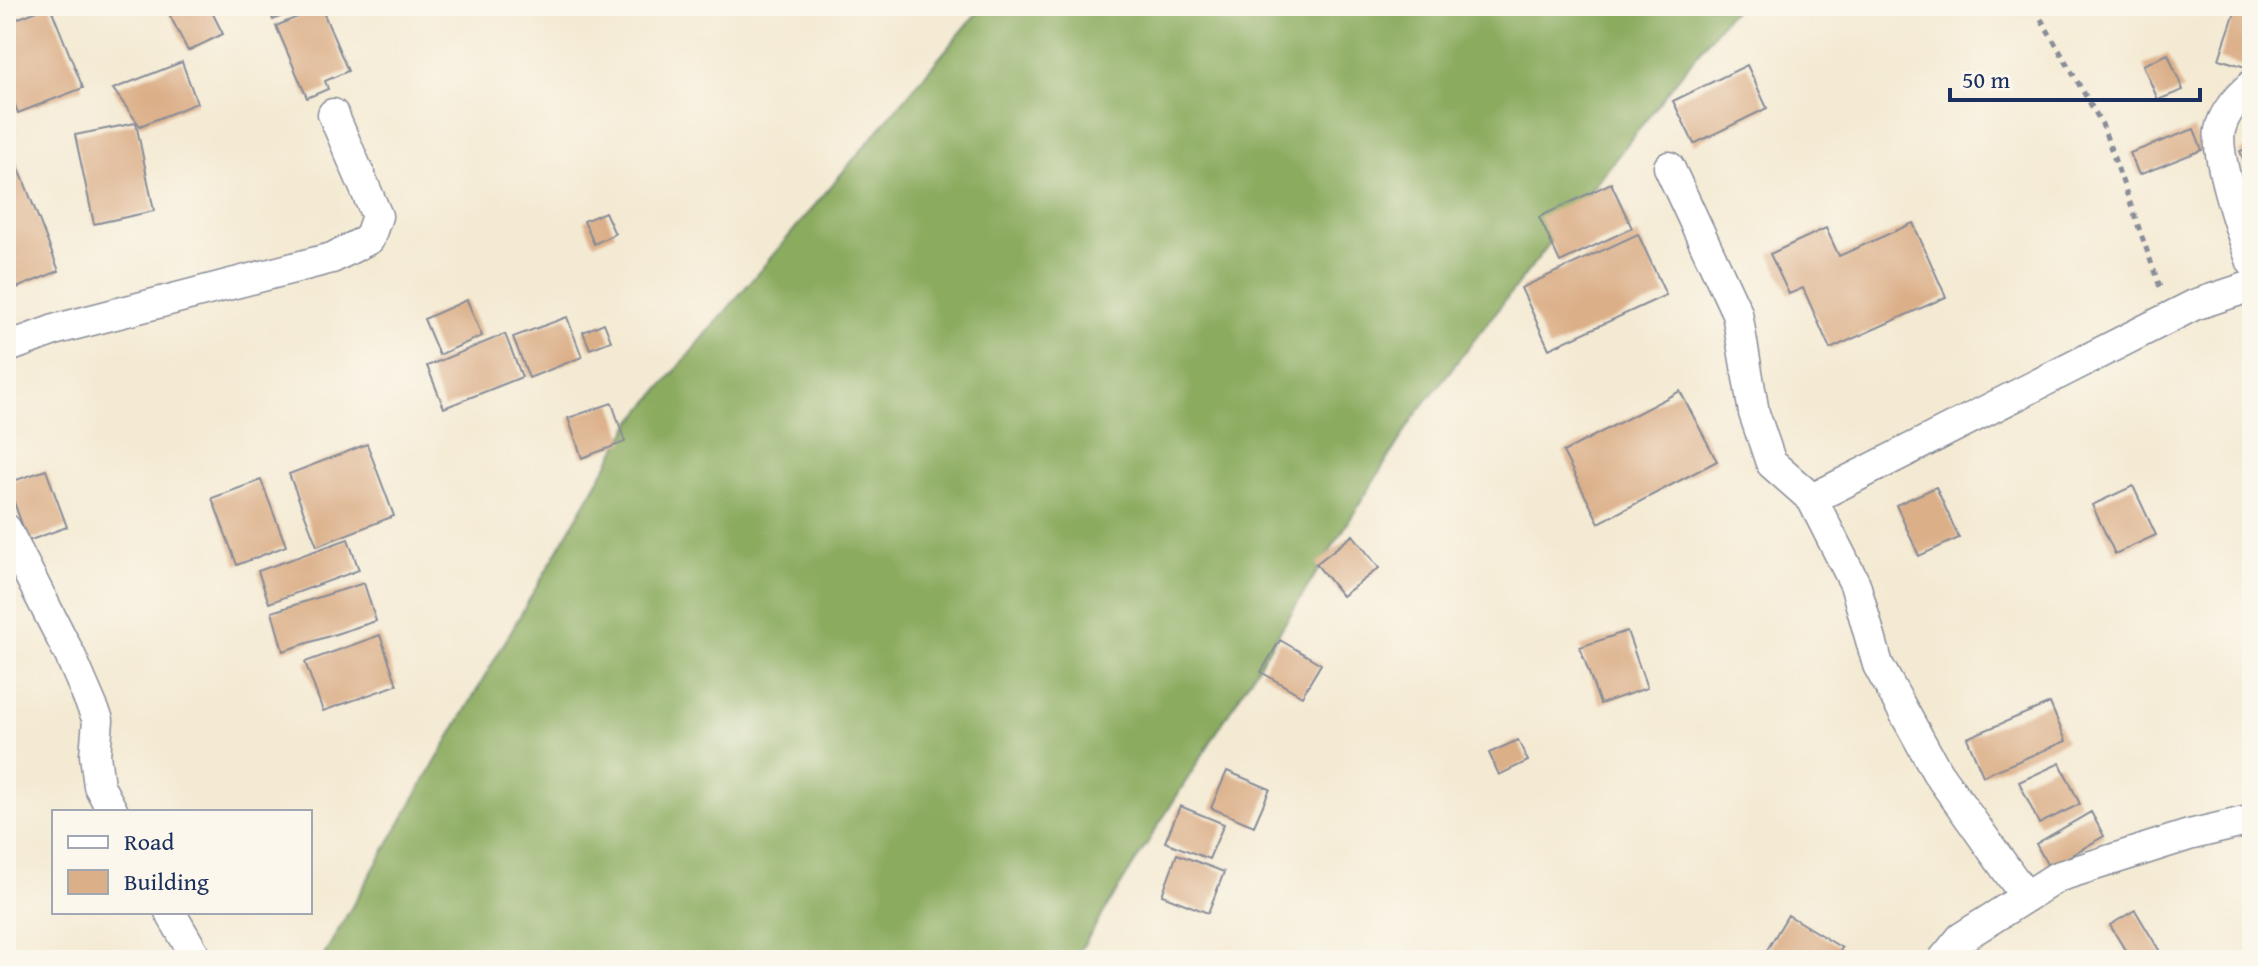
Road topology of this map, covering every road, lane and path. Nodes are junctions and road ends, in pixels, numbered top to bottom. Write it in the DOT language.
graph roads {
  1 [pos="2041,19"];
  2 [pos="2252,85"];
  3 [pos="333,114"];
  4 [pos="1669,167"];
  5 [pos="2252,262"];
  6 [pos="2252,286"];
  7 [pos="2171,317"];
  8 [pos="6,348"];
  9 [pos="1812,499"];
  10 [pos="6,529"];
  11 [pos="112,810"];
  12 [pos="2252,820"];
  13 [pos="2026,897"];
  14 [pos="171,914"];
  15 [pos="195,955"];
  16 [pos="1943,960"];
  1 -- 7 [label="path"];
  2 -- 5 [label="street"];
  3 -- 8 [label="street"];
  4 -- 9 [label="street"];
  6 -- 7 [label="street"];
  7 -- 9 [label="street"];
  9 -- 13 [label="street"];
  10 -- 11 [label="street"];
  12 -- 13 [label="street"];
  13 -- 16 [label="street"];
  14 -- 15 [label="street"];
}
